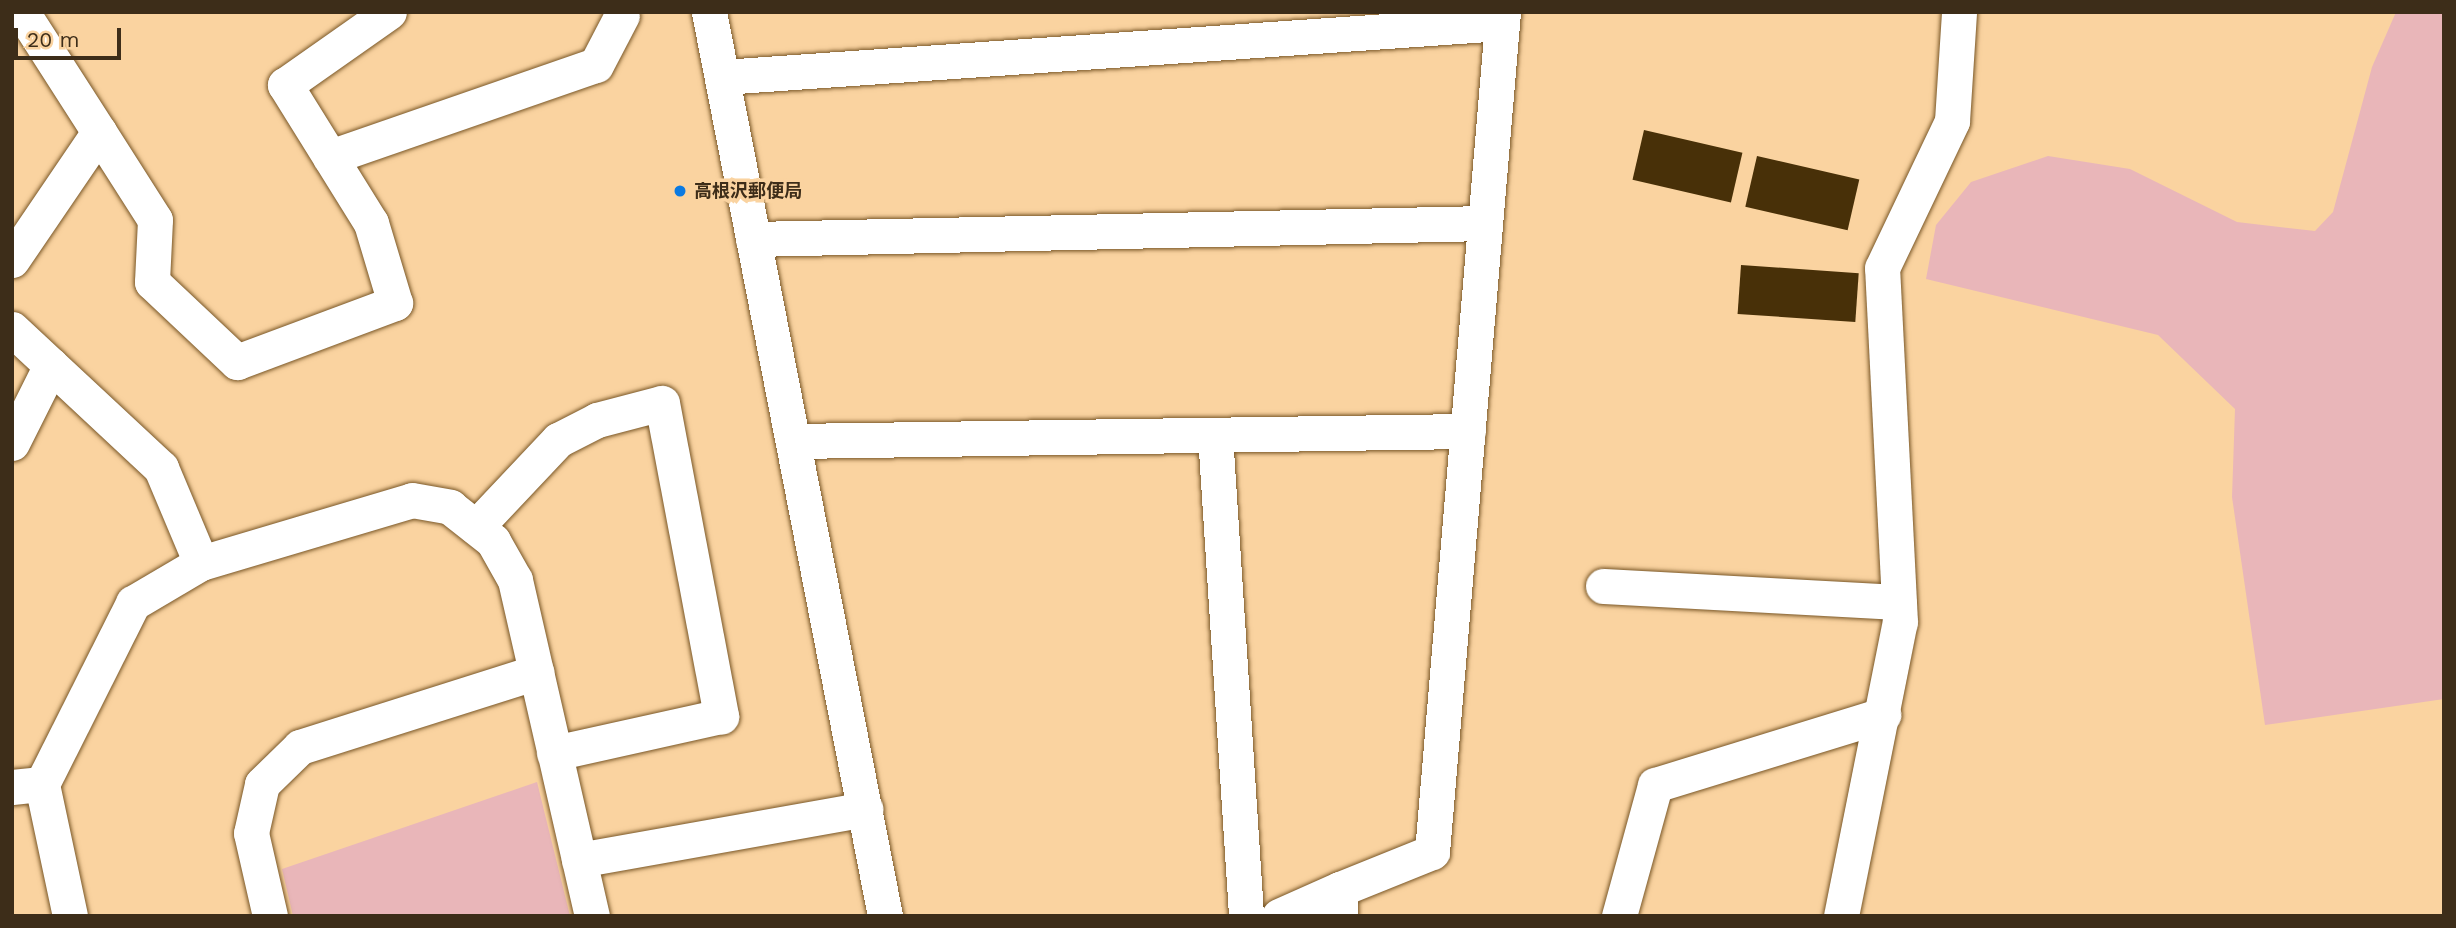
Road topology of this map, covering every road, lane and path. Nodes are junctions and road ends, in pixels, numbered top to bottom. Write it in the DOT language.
graph roads {
  1 [pos="22,12"];
  2 [pos="389,12"];
  3 [pos="709,12"];
  4 [pos="1959,12"];
  5 [pos="618,13"];
  6 [pos="1503,18"];
  7 [pos="722,77"];
  8 [pos="99,132"];
  9 [pos="330,157"];
  10 [pos="1485,223"];
  11 [pos="753,239"];
  12 [pos="12,260"];
  13 [pos="12,329"];
  14 [pos="51,365"];
  15 [pos="1468,431"];
  16 [pos="1215,435"];
  17 [pos="793,441"];
  18 [pos="12,443"];
  19 [pos="476,527"];
  20 [pos="201,563"];
  21 [pos="1603,586"];
  22 [pos="1899,602"];
  23 [pos="536,672"];
  24 [pos="1883,715"];
  25 [pos="554,753"];
  26 [pos="27,785"];
  27 [pos="864,809"];
  28 [pos="579,860"];
  29 [pos="1340,903"];
  30 [pos="70,916"];
  31 [pos="270,916"];
  32 [pos="592,916"];
  33 [pos="885,916"];
  34 [pos="1246,916"];
  35 [pos="1279,916"];
  36 [pos="1619,916"];
  37 [pos="1841,916"];
  1 -- 8 [label="street"];
  2 -- 9 [label="street"];
  3 -- 7 [label="street"];
  4 -- 22 [label="street"];
  5 -- 9 [label="street"];
  6 -- 7 [label="street"];
  6 -- 10 [label="street"];
  7 -- 11 [label="street"];
  8 -- 9 [label="street"];
  8 -- 12 [label="street"];
  10 -- 11 [label="street"];
  10 -- 15 [label="street"];
  11 -- 17 [label="street"];
  13 -- 14 [label="street"];
  14 -- 18 [label="street"];
  14 -- 20 [label="street"];
  15 -- 16 [label="street"];
  15 -- 29 [label="street"];
  16 -- 17 [label="street"];
  16 -- 34 [label="street"];
  17 -- 27 [label="street"];
  19 -- 20 [label="street"];
  19 -- 23 [label="street"];
  19 -- 25 [label="street"];
  20 -- 26 [label="street"];
  21 -- 22 [label="street"];
  22 -- 24 [label="street"];
  23 -- 25 [label="street"];
  23 -- 31 [label="street"];
  24 -- 36 [label="street"];
  24 -- 37 [label="street"];
  25 -- 28 [label="street"];
  26 -- 30 [label="street"];
  27 -- 28 [label="street"];
  27 -- 33 [label="street"];
  28 -- 32 [label="street"];
  29 -- 35 [label="street"];
}
